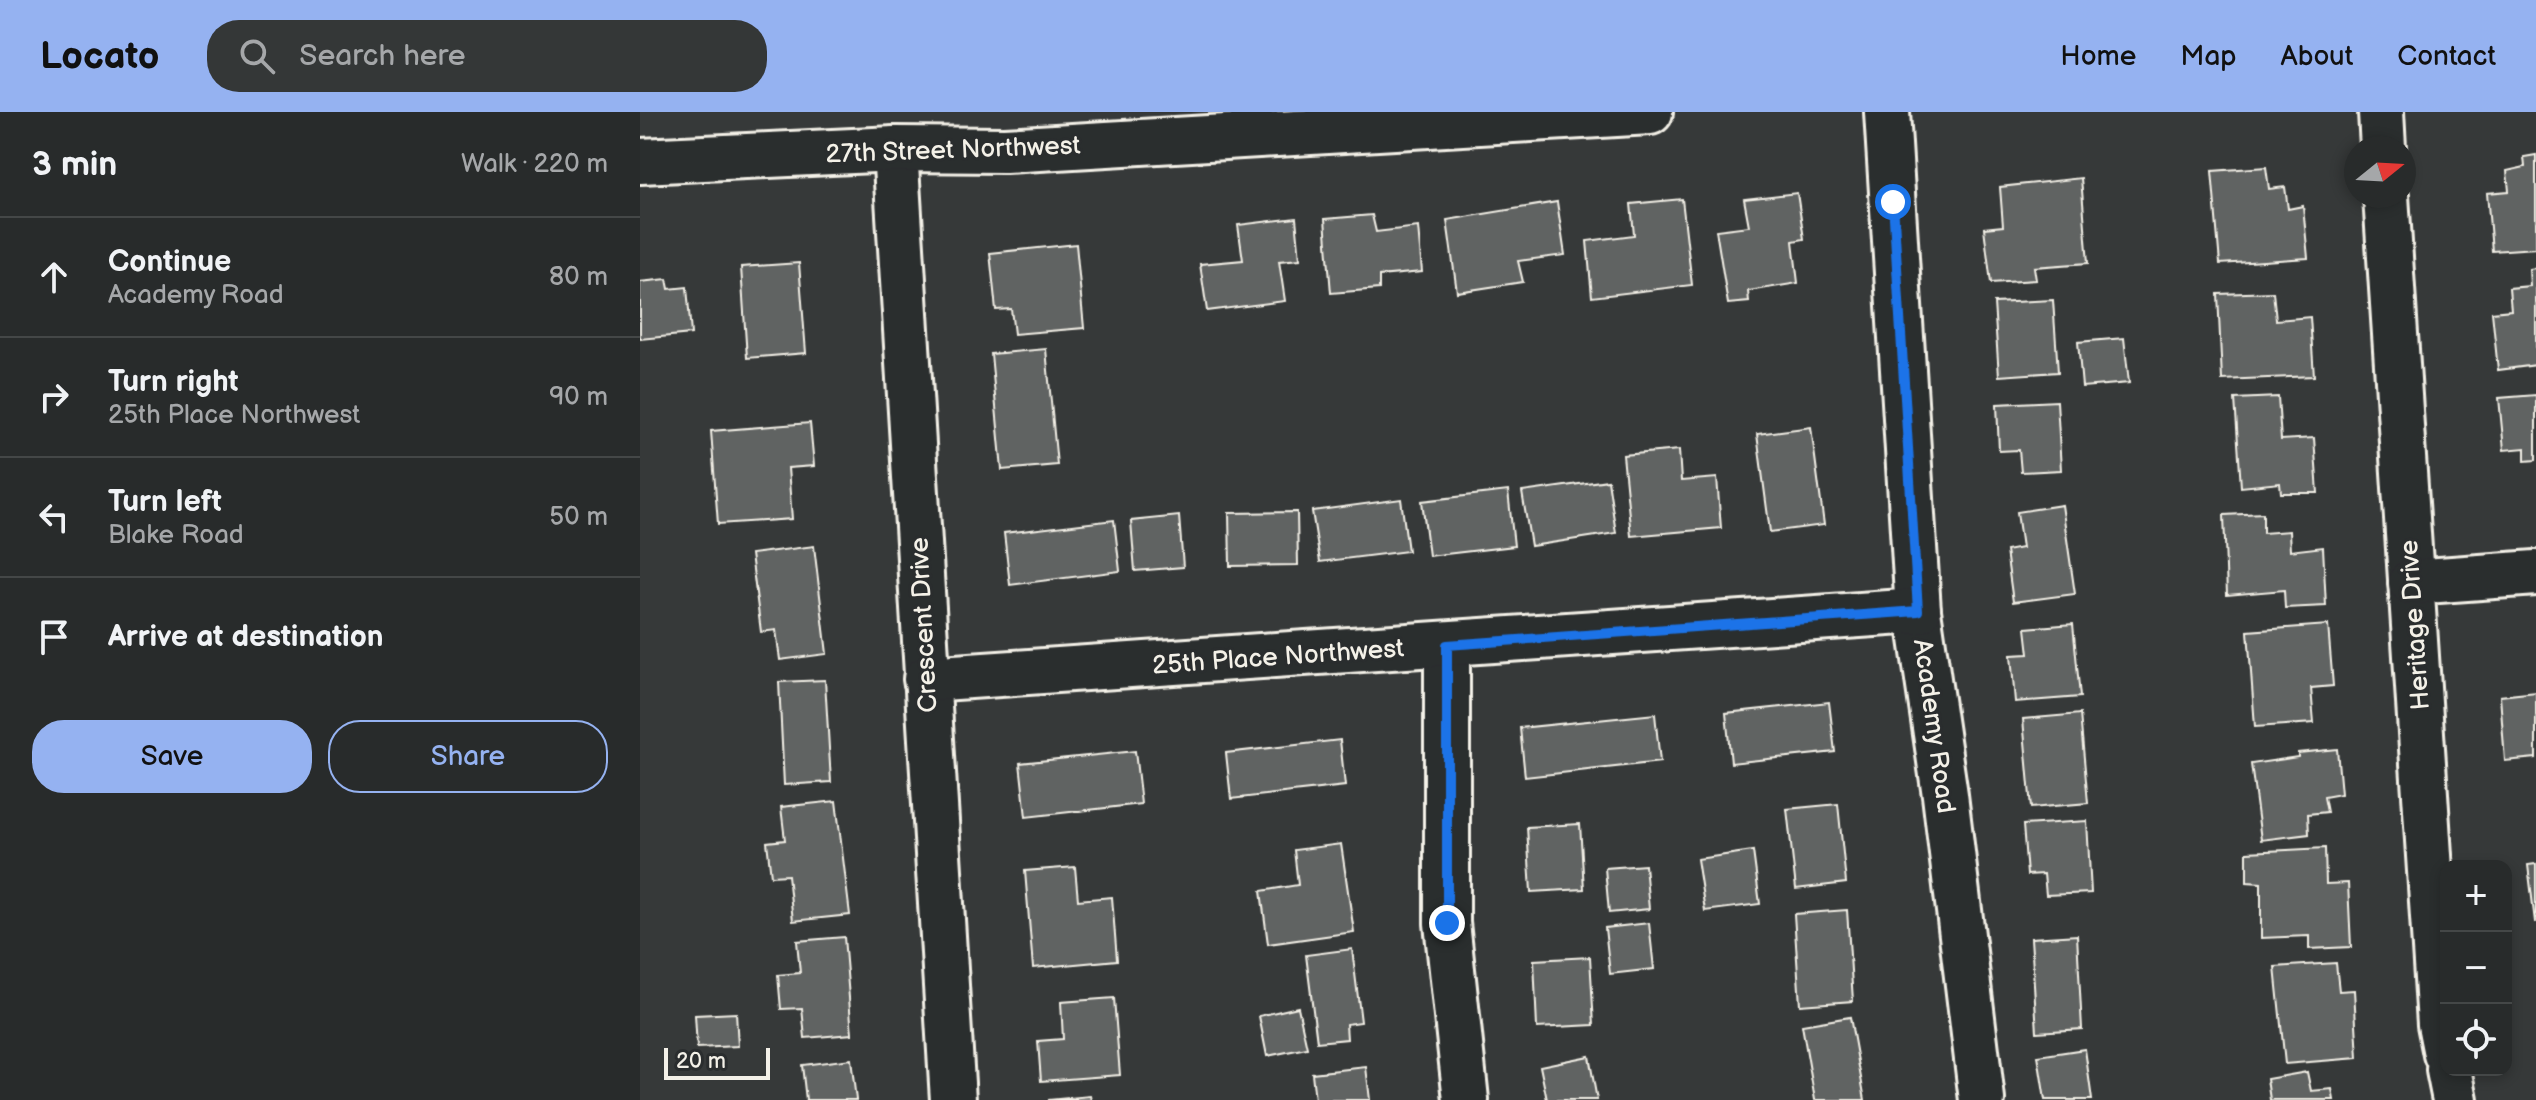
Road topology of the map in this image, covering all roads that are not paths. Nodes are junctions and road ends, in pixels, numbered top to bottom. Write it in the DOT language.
graph roads {
  1 [pos="1650,112"];
  2 [pos="1887,112"];
  3 [pos="2381,112"];
  4 [pos="1142,127"];
  5 [pos="2382,136"];
  6 [pos="895,149"];
  7 [pos="640,161"];
  8 [pos="2387,208"];
  9 [pos="2536,573"];
  10 [pos="2411,582"];
  11 [pos="1918,611"];
  12 [pos="1447,645"];
  13 [pos="926,679"];
  14 [pos="2440,1024"];
  15 [pos="2450,1076"];
  16 [pos="953,1100"];
  17 [pos="1466,1100"];
  18 [pos="1982,1100"];
  19 [pos="2455,1100"];
  1 -- 4 [label="street, 27th Street Northwest"];
  2 -- 11 [label="street, Academy Road"];
  3 -- 5 [label="street"];
  4 -- 6 [label="street, 27th Street Northwest"];
  6 -- 7 [label="street, 27th Street Northwest"];
  6 -- 13 [label="street, Crescent Drive"];
  8 -- 10 [label="street, Heritage Drive"];
  9 -- 10 [label="street"];
  10 -- 14 [label="street, Heritage Drive"];
  11 -- 12 [label="street, 25th Place Northwest"];
  11 -- 18 [label="street, Academy Road"];
  12 -- 13 [label="street, 25th Place Northwest"];
  12 -- 17 [label="street"];
  13 -- 16 [label="street, Crescent Drive"];
  15 -- 19 [label="street"];
}
